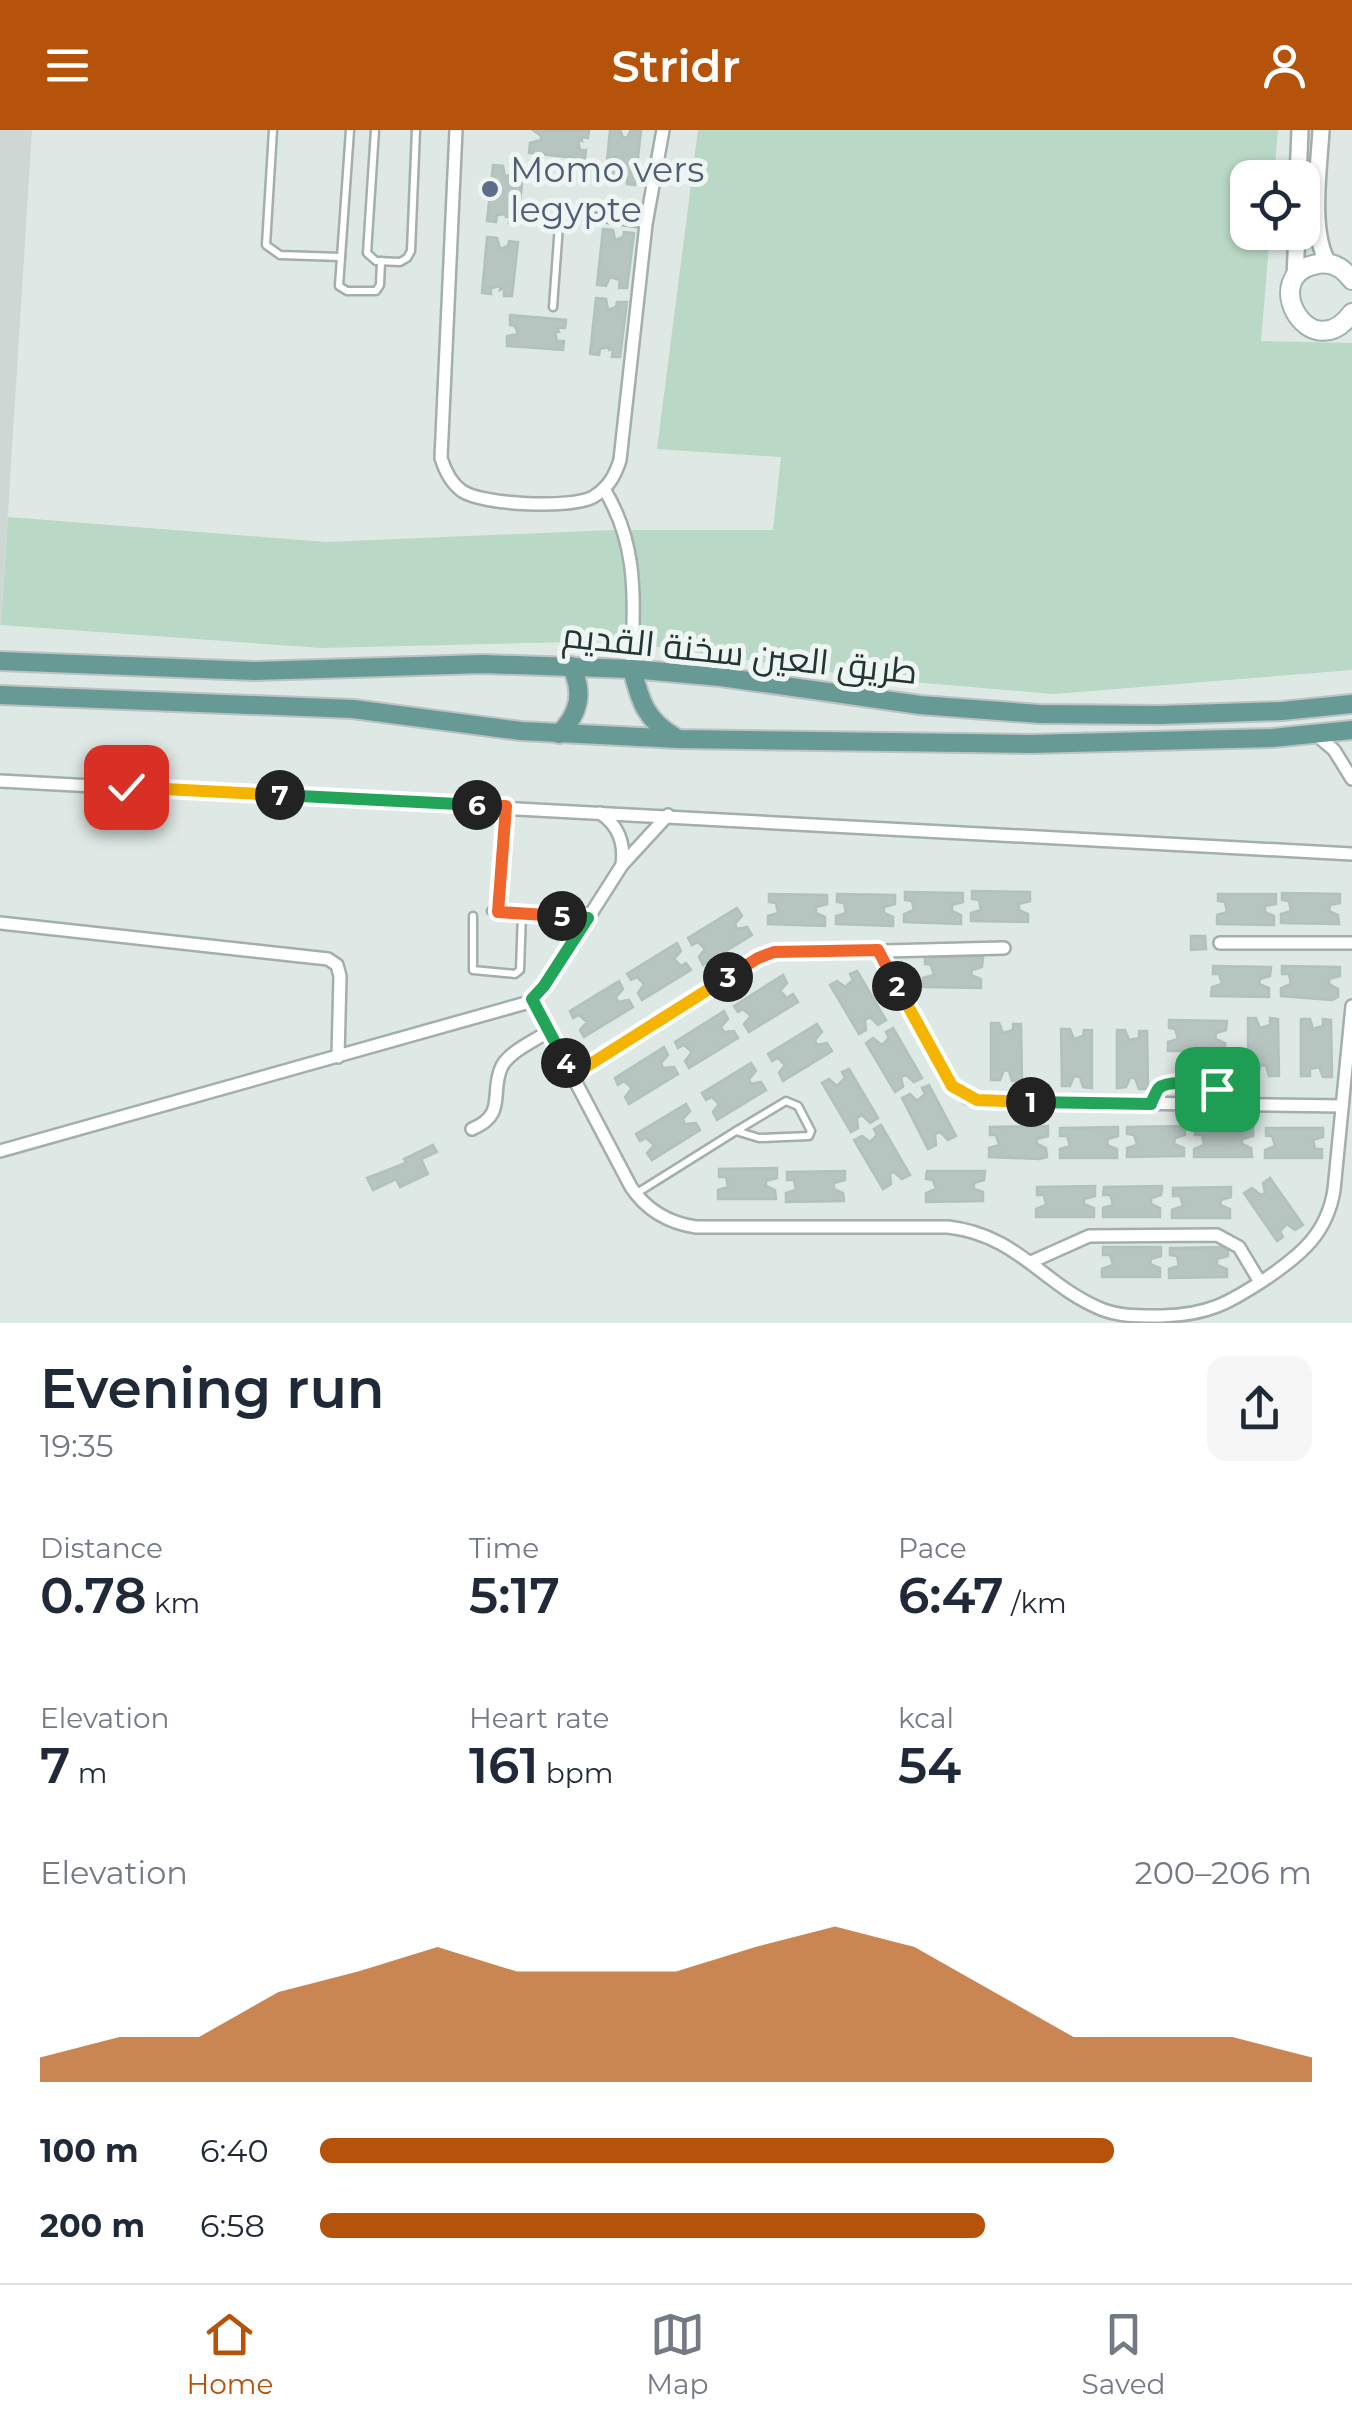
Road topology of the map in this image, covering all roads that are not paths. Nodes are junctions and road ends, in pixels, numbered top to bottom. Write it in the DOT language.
graph roads {
  1 [pos="273,130"];
  2 [pos="350,130"];
  3 [pos="375,130"];
  4 [pos="416,130"];
  5 [pos="456,130"];
  6 [pos="663,130"];
  7 [pos="1300,130"];
  8 [pos="1320,130"];
  9 [pos="1299,160"];
  10 [pos="646,224"];
  11 [pos="1296,250"];
  12 [pos="341,257"];
  13 [pos="381,261"];
  14 [pos="1328,264"];
  15 [pos="1295,278"];
  16 [pos="1352,280"];
  17 [pos="553,307"];
  18 [pos="1348,322"];
  19 [pos="604,489"];
  20 [pos="0,662"];
  21 [pos="571,666"];
  22 [pos="632,668"];
  23 [pos="0,694"];
  24 [pos="1352,704"];
  25 [pos="1352,730"];
  26 [pos="559,734"];
  27 [pos="1314,734"];
  28 [pos="679,739"];
  29 [pos="1352,778"];
  30 [pos="0,781"];
  31 [pos="506,806"];
  32 [pos="600,812"];
  33 [pos="668,815"];
  34 [pos="1352,854"];
  35 [pos="622,865"];
  36 [pos="522,913"];
  37 [pos="473,916"];
  38 [pos="588,918"];
  39 [pos="0,923"];
  40 [pos="1220,942"];
  41 [pos="1352,944"];
  42 [pos="1004,948"];
  43 [pos="878,950"];
  44 [pos="532,999"];
  45 [pos="1352,1006"];
  46 [pos="549,1031"];
  47 [pos="338,1057"];
  48 [pos="573,1075"];
  49 [pos="1151,1104"];
  50 [pos="1224,1104"];
  51 [pos="1342,1106"];
  52 [pos="472,1129"];
  53 [pos="736,1131"];
  54 [pos="0,1151"];
  55 [pos="636,1194"];
  56 [pos="1030,1262"];
  57 [pos="1260,1282"];
  1 -- 12 [label="lane"];
  2 -- 12 [label="lane"];
  3 -- 13 [label="lane"];
  4 -- 13 [label="lane"];
  5 -- 19 [label="street"];
  6 -- 10 [label="street"];
  7 -- 9 [label="street"];
  8 -- 14 [label="street"];
  10 -- 17 [label="lane"];
  10 -- 19 [label="street"];
  11 -- 15 [label="street"];
  12 -- 13 [label="lane"];
  14 -- 15 [label="main road"];
  14 -- 16 [label="main road"];
  15 -- 18 [label="main road"];
  19 -- 22 [label="street"];
  20 -- 21 [label="main road, طريق العين سخنة القديم"];
  21 -- 22 [label="main road, طريق العين سخنة القديم"];
  21 -- 26 [label="main road"];
  22 -- 24 [label="main road, طريق العين سخنة القديم"];
  22 -- 28 [label="main road"];
  23 -- 26 [label="main road, طريق العين سخنة القديم"];
  25 -- 27 [label="main road, طريق العين سخنة القديم"];
  26 -- 28 [label="main road, طريق العين سخنة القديم"];
  27 -- 28 [label="main road, طريق العين سخنة القديم"];
  27 -- 29 [label="street"];
  30 -- 31 [label="street"];
  31 -- 32 [label="street"];
  31 -- 36 [label="lane"];
  32 -- 33 [label="street"];
  32 -- 35 [label="street"];
  33 -- 34 [label="street"];
  33 -- 35 [label="street"];
  35 -- 38 [label="street"];
  36 -- 37 [label="lane"];
  36 -- 38 [label="lane"];
  38 -- 44 [label="street"];
  39 -- 47 [label="street"];
  40 -- 41 [label="street"];
  42 -- 43 [label="street"];
  43 -- 48 [label="street"];
  43 -- 49 [label="street"];
  44 -- 46 [label="street"];
  44 -- 47 [label="street"];
  45 -- 51 [label="street"];
  46 -- 48 [label="street"];
  46 -- 52 [label="street"];
  47 -- 54 [label="street"];
  48 -- 55 [label="street"];
  49 -- 50 [label="street"];
  49 -- 50 [label="lane"];
  50 -- 51 [label="street"];
  51 -- 57 [label="street"];
  53 -- 53 [label="lane"];
  53 -- 55 [label="lane"];
  55 -- 56 [label="street"];
  56 -- 57 [label="street"];
  56 -- 57 [label="street"];
}
